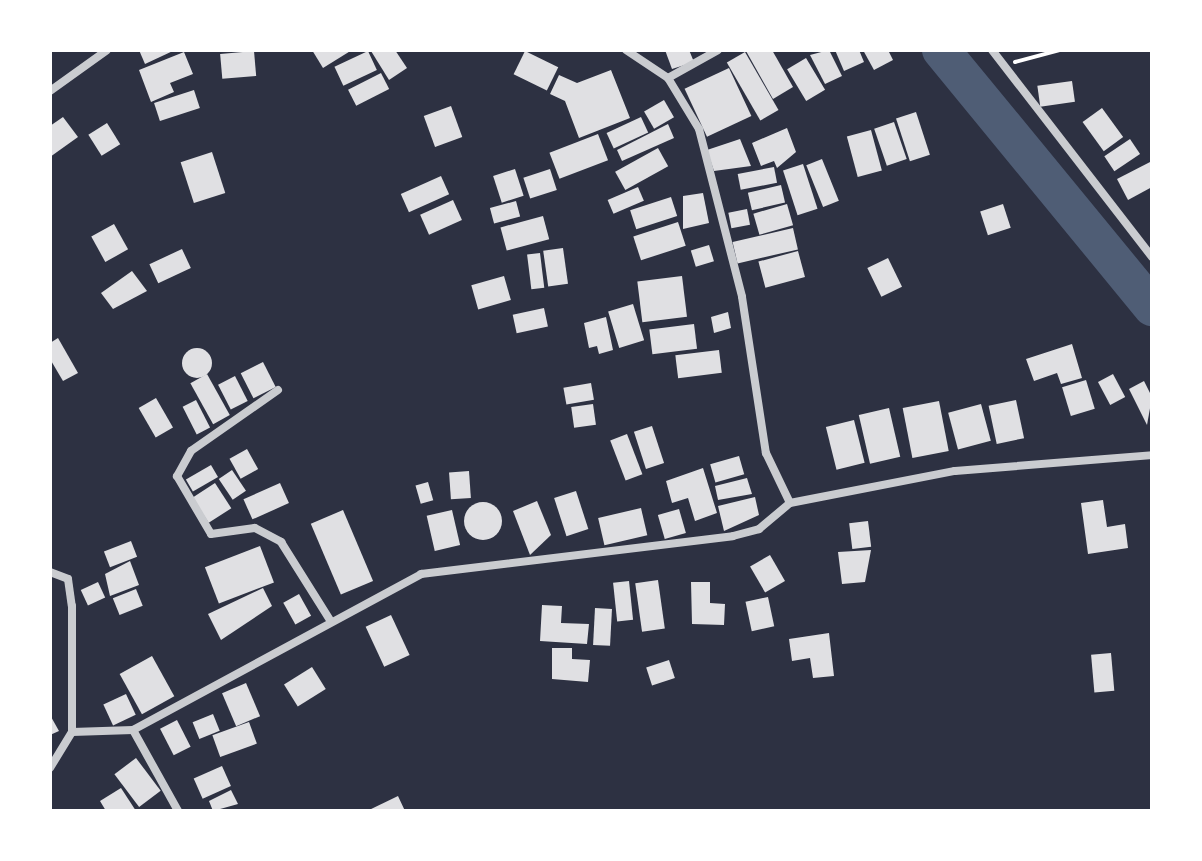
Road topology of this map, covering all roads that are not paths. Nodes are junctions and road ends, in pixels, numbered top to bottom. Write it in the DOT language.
graph roads {
  1 [pos="107,50"];
  2 [pos="626,50"];
  3 [pos="718,50"];
  4 [pos="992,50"];
  5 [pos="668,78"];
  6 [pos="50,91"];
  7 [pos="1152,257"];
  8 [pos="278,390"];
  9 [pos="1152,455"];
  10 [pos="790,503"];
  11 [pos="50,572"];
  12 [pos="330,620"];
  13 [pos="133,730"];
  14 [pos="72,732"];
  15 [pos="50,768"];
  16 [pos="178,811"];
  1 -- 6 [label="street"];
  2 -- 5 [label="street"];
  3 -- 5 [label="street"];
  4 -- 7 [label="street"];
  5 -- 10 [label="street"];
  8 -- 12 [label="street"];
  9 -- 10 [label="street"];
  10 -- 12 [label="street"];
  11 -- 14 [label="street"];
  12 -- 13 [label="street"];
  13 -- 14 [label="street"];
  13 -- 16 [label="street"];
  14 -- 15 [label="street"];
}
